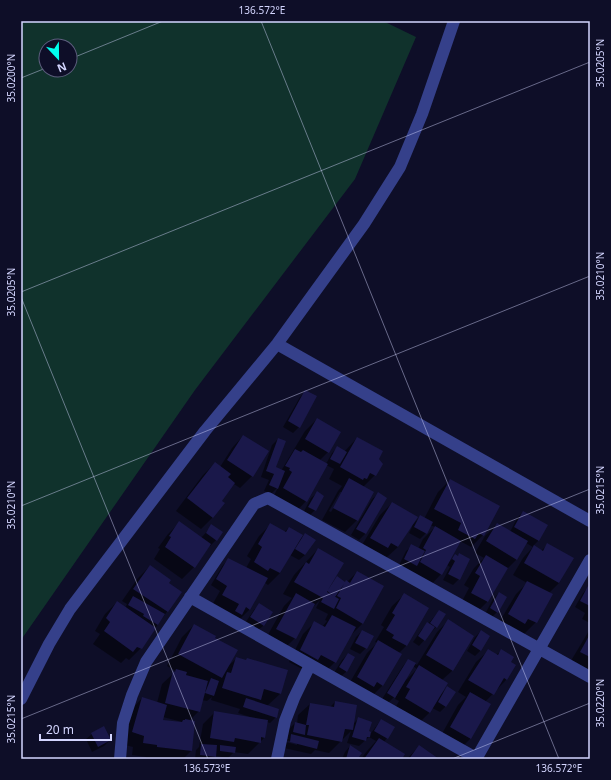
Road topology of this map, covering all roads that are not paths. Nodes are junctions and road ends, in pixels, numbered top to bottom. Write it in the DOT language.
graph roads {
  1 [pos="454,21"];
  2 [pos="277,344"];
  3 [pos="590,521"];
  4 [pos="590,560"];
  5 [pos="190,597"];
  6 [pos="539,648"];
  7 [pos="310,665"];
  8 [pos="590,677"];
  9 [pos="21,699"];
  10 [pos="120,759"];
  11 [pos="278,759"];
  12 [pos="476,759"];
  1 -- 2 [label="street"];
  2 -- 3 [label="street"];
  2 -- 9 [label="street"];
  4 -- 6 [label="street"];
  5 -- 6 [label="street"];
  5 -- 7 [label="street"];
  5 -- 10 [label="street"];
  6 -- 8 [label="street"];
  6 -- 12 [label="street"];
  7 -- 11 [label="street"];
  7 -- 12 [label="street"];
}
